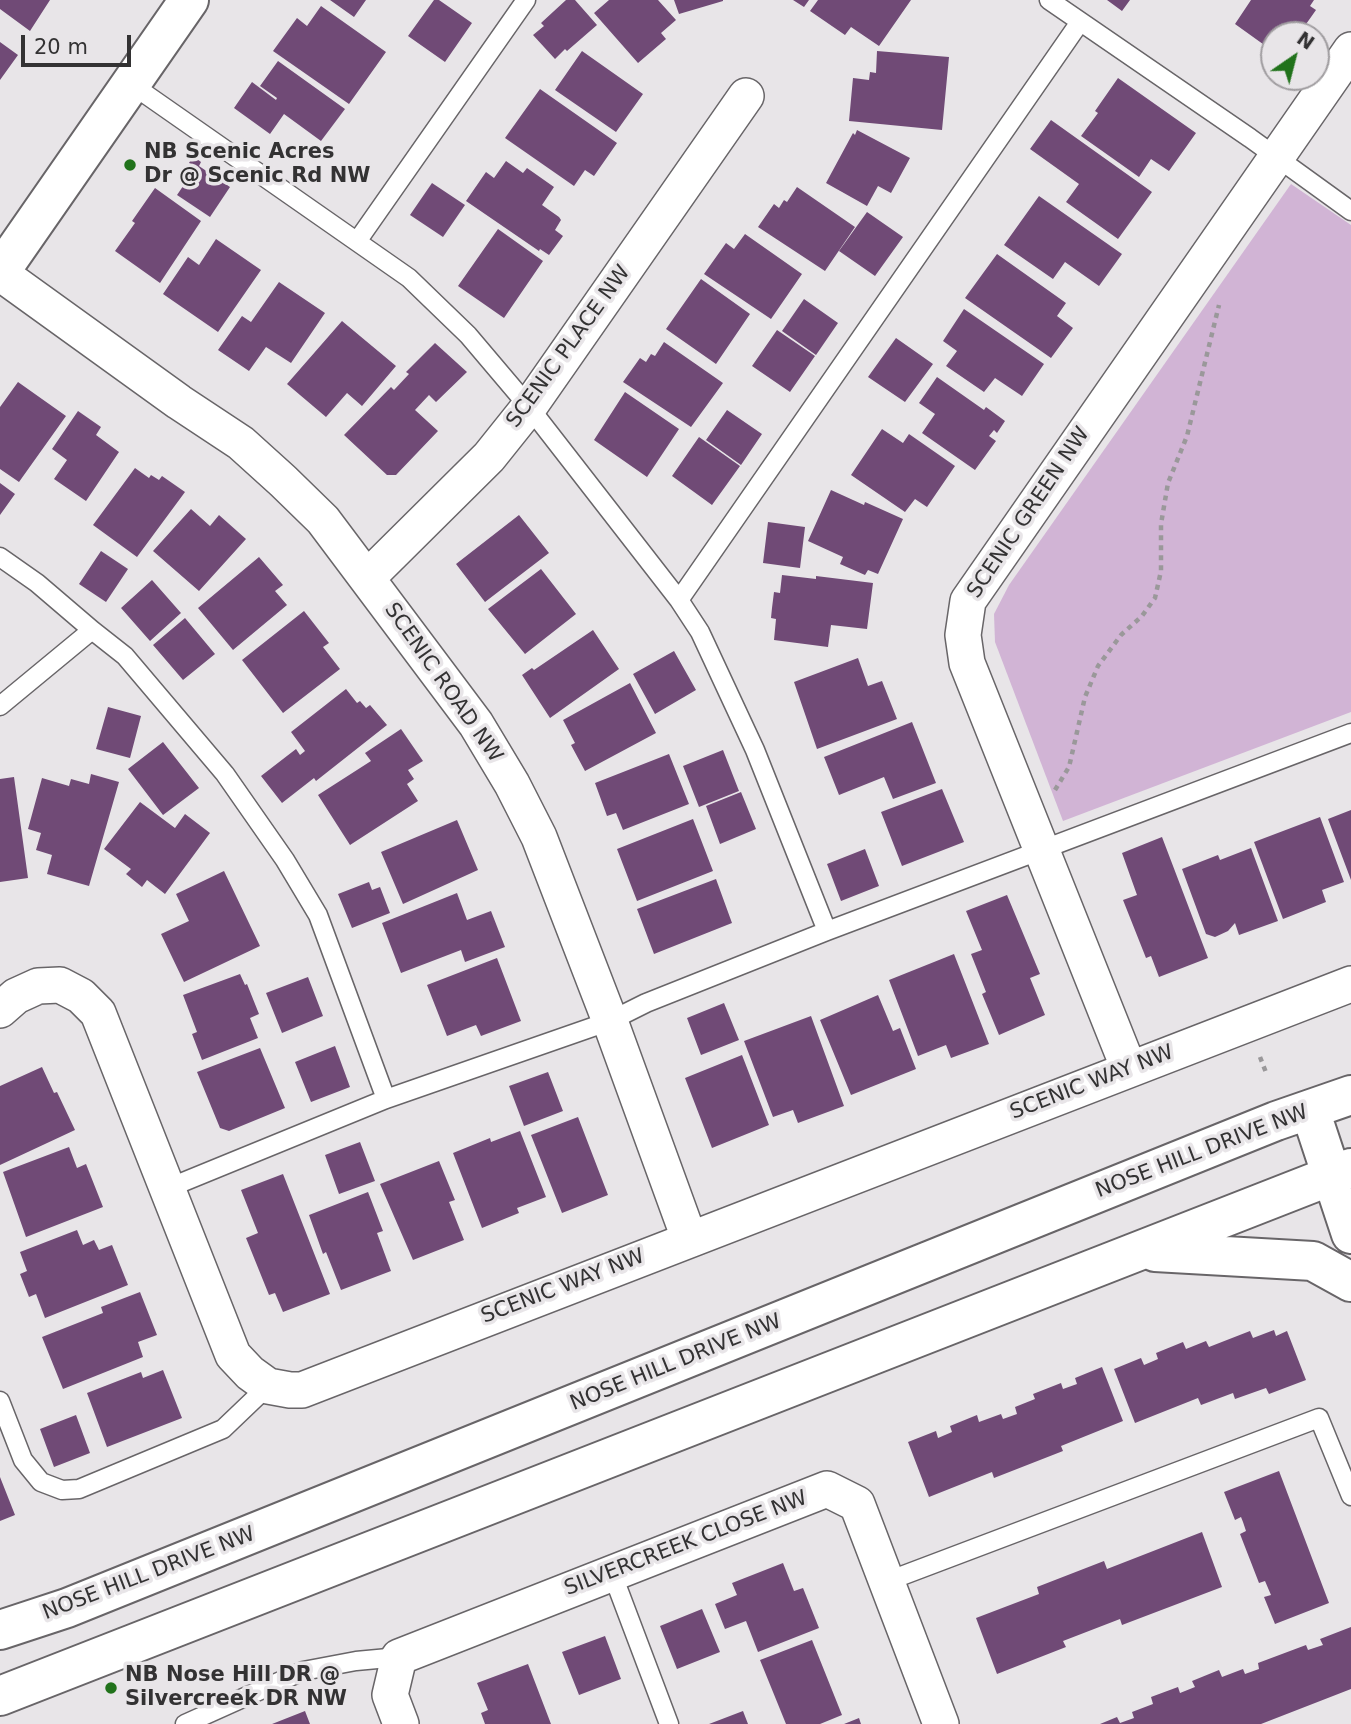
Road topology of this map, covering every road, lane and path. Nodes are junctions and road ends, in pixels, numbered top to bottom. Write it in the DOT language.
graph roads {
  1 [pos="188,0"];
  2 [pos="526,0"];
  3 [pos="1049,0"];
  4 [pos="1080,22"];
  5 [pos="1351,50"];
  6 [pos="131,84"];
  7 [pos="746,96"];
  8 [pos="1276,156"];
  9 [pos="1351,211"];
  10 [pos="358,240"];
  11 [pos="0,273"];
  12 [pos="1219,299"];
  13 [pos="529,407"];
  14 [pos="0,558"];
  15 [pos="368,578"];
  16 [pos="679,600"];
  17 [pos="92,629"];
  18 [pos="0,706"];
  19 [pos="1351,733"];
  20 [pos="1055,790"];
  21 [pos="1043,851"];
  22 [pos="827,931"];
  23 [pos="1351,984"];
  24 [pos="0,1010"];
  25 [pos="610,1021"];
  26 [pos="1260,1057"];
  27 [pos="1129,1069"];
  28 [pos="1267,1075"];
  29 [pos="1351,1095"];
  30 [pos="386,1099"];
  31 [pos="1310,1110"];
  32 [pos="1342,1171"];
  33 [pos="166,1189"];
  34 [pos="1351,1234"];
  35 [pos="688,1238"];
  36 [pos="1143,1251"];
  37 [pos="1351,1282"];
  38 [pos="268,1386"];
  39 [pos="0,1402"];
  40 [pos="1351,1496"];
  41 [pos="612,1573"];
  42 [pos="888,1581"];
  43 [pos="68,1608"];
  44 [pos="0,1610"];
  45 [pos="0,1630"];
  46 [pos="399,1657"];
  47 [pos="0,1696"];
  48 [pos="185,1724"];
  49 [pos="401,1724"];
  50 [pos="669,1724"];
  51 [pos="941,1724"];
  1 -- 6 [label="main road"];
  2 -- 10 [label="lane"];
  3 -- 4 [label="lane"];
  4 -- 8 [label="lane"];
  4 -- 16 [label="lane"];
  5 -- 8 [label="street, SCENIC GREEN NW"];
  6 -- 10 [label="lane"];
  6 -- 11 [label="main road"];
  7 -- 13 [label="street, SCENIC PLACE NW"];
  8 -- 9 [label="lane"];
  8 -- 21 [label="street, SCENIC GREEN NW"];
  10 -- 13 [label="lane"];
  11 -- 15 [label="street, SCENIC ROAD NW"];
  12 -- 20 [label="path"];
  13 -- 15 [label="street, SCENIC PLACE NW"];
  13 -- 16 [label="lane"];
  14 -- 17 [label="lane"];
  15 -- 25 [label="street, SCENIC ROAD NW"];
  16 -- 22 [label="lane"];
  17 -- 18 [label="lane"];
  17 -- 30 [label="lane"];
  19 -- 21 [label="lane"];
  21 -- 22 [label="lane"];
  21 -- 27 [label="street, SCENIC GREEN NW"];
  22 -- 25 [label="lane"];
  23 -- 27 [label="street, SCENIC WAY NW"];
  24 -- 33 [label="street"];
  25 -- 30 [label="lane"];
  25 -- 35 [label="street, SCENIC ROAD NW"];
  26 -- 28 [label="path"];
  27 -- 35 [label="street, SCENIC WAY NW"];
  29 -- 31 [label="main road, NOSE HILL DRIVE NW"];
  30 -- 33 [label="lane"];
  31 -- 32 [label="main road"];
  31 -- 43 [label="main road, NOSE HILL DRIVE NW"];
  32 -- 34 [label="main road"];
  32 -- 36 [label="main road"];
  33 -- 38 [label="street"];
  35 -- 38 [label="street, SCENIC WAY NW"];
  36 -- 37 [label="main road"];
  36 -- 47 [label="main road"];
  38 -- 39 [label="lane"];
  40 -- 42 [label="lane"];
  41 -- 42 [label="street, SILVERCREEK CLOSE NW"];
  41 -- 46 [label="street, SILVERCREEK CLOSE NW"];
  41 -- 50 [label="lane"];
  42 -- 51 [label="street, SILVERCREEK CLOSE NW"];
  43 -- 44 [label="main road"];
  43 -- 45 [label="main road, NOSE HILL DRIVE NW"];
  46 -- 48 [label="lane"];
  46 -- 49 [label="street"];
}
